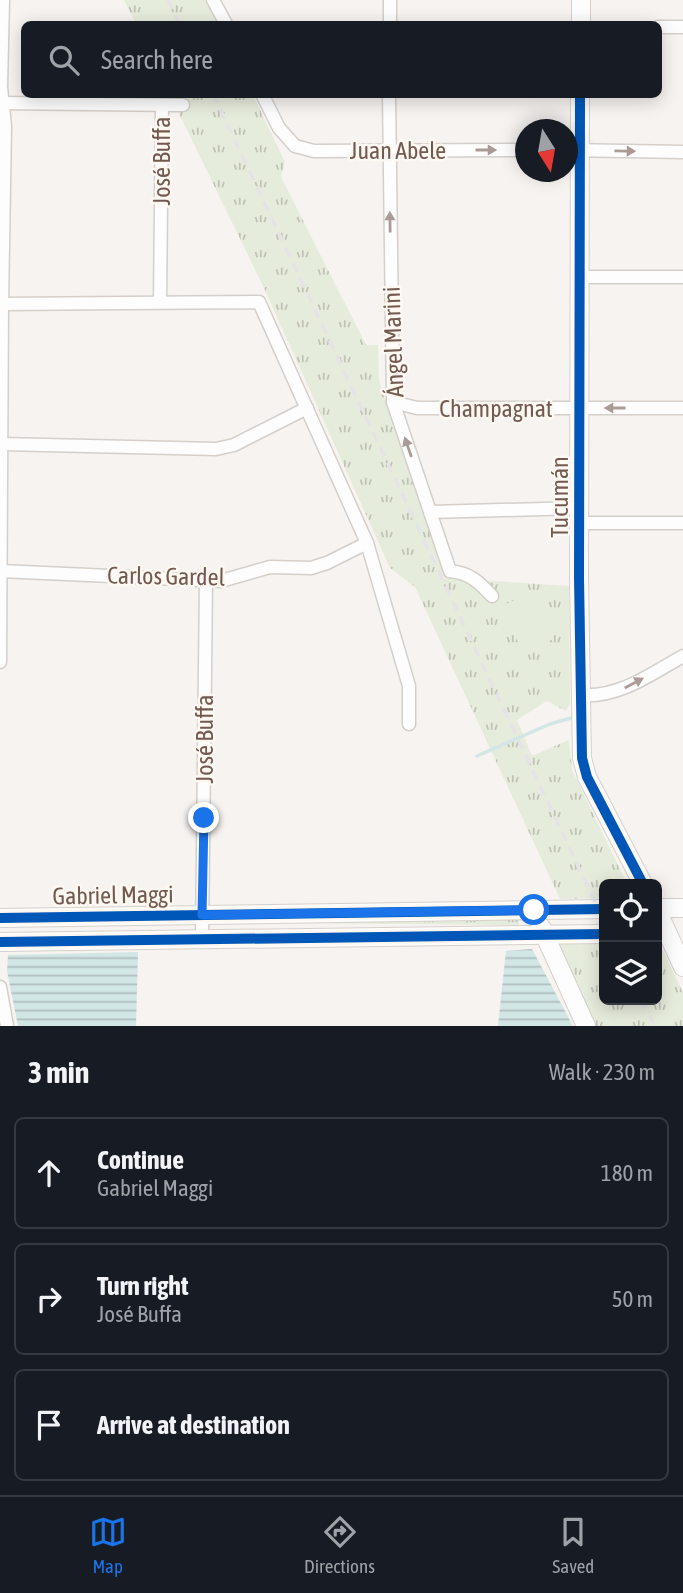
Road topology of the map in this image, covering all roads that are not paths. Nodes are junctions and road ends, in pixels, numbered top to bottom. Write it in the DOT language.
graph roads {
  1 [pos="3,0"];
  2 [pos="213,0"];
  3 [pos="390,0"];
  4 [pos="581,0"];
  5 [pos="224,21"];
  6 [pos="390,21"];
  7 [pos="581,21"];
  8 [pos="662,27"];
  9 [pos="683,27"];
  10 [pos="264,98"];
  11 [pos="389,98"];
  12 [pos="580,98"];
  13 [pos="1,103"];
  14 [pos="162,105"];
  15 [pos="183,105"];
  16 [pos="577,119"];
  17 [pos="388,150"];
  18 [pos="515,150"];
  19 [pos="578,150"];
  20 [pos="683,152"];
  21 [pos="576,182"];
  22 [pos="580,277"];
  23 [pos="683,277"];
  24 [pos="160,302"];
  25 [pos="1,304"];
  26 [pos="393,402"];
  27 [pos="307,408"];
  28 [pos="580,408"];
  29 [pos="683,408"];
  30 [pos="2,444"];
  31 [pos="430,512"];
  32 [pos="580,516"];
  33 [pos="683,523"];
  34 [pos="367,543"];
  35 [pos="1,571"];
  36 [pos="205,580"];
  37 [pos="492,596"];
  38 [pos="683,656"];
  39 [pos="0,662"];
  40 [pos="581,695"];
  41 [pos="409,724"];
  42 [pos="640,879"];
  43 [pos="683,908"];
  44 [pos="599,909"];
  45 [pos="662,909"];
  46 [pos="534,910"];
  47 [pos="281,914"];
  48 [pos="202,915"];
  49 [pos="0,918"];
  50 [pos="669,933"];
  51 [pos="599,934"];
  52 [pos="545,935"];
  53 [pos="280,939"];
  54 [pos="202,940"];
  55 [pos="0,942"];
  56 [pos="683,967"];
  57 [pos="0,988"];
  58 [pos="7,1026"];
  59 [pos="586,1026"];
  1 -- 13 [label="street"];
  2 -- 5 [label="street"];
  3 -- 6 [label="street"];
  4 -- 7 [label="street"];
  8 -- 9 [label="street"];
  10 -- 17 [label="street, Juan Abele"];
  11 -- 17 [label="street, Ángel Marini"];
  12 -- 16 [label="street, Tucumán"];
  13 -- 14 [label="street"];
  13 -- 25 [label="street"];
  14 -- 15 [label="street"];
  14 -- 24 [label="street, José Buffa"];
  17 -- 18 [label="street, Juan Abele, one-way"];
  26 -- 17 [label="street, Ángel Marini, one-way"];
  19 -- 20 [label="street, one-way"];
  21 -- 22 [label="street, Tucumán"];
  22 -- 23 [label="street"];
  22 -- 28 [label="street, Tucumán"];
  24 -- 25 [label="street"];
  24 -- 27 [label="street"];
  25 -- 30 [label="street"];
  26 -- 28 [label="street, Champagnat"];
  31 -- 26 [label="street, Ángel Marini, one-way"];
  27 -- 30 [label="street"];
  27 -- 34 [label="street"];
  29 -- 28 [label="street, Champagnat, one-way"];
  28 -- 32 [label="street, Tucumán"];
  30 -- 35 [label="street"];
  31 -- 32 [label="street"];
  31 -- 37 [label="street, Ángel Marini"];
  32 -- 33 [label="street"];
  32 -- 40 [label="street, Tucumán"];
  34 -- 36 [label="street, Carlos Gardel"];
  34 -- 41 [label="street"];
  35 -- 36 [label="street, Carlos Gardel"];
  35 -- 39 [label="street"];
  36 -- 48 [label="street, José Buffa"];
  40 -- 38 [label="street, one-way"];
  40 -- 42 [label="street, Tucumán"];
  43 -- 45 [label="street"];
  44 -- 46 [label="street, Gabriel Maggi"];
  46 -- 47 [label="street, Gabriel Maggi"];
  46 -- 52 [label="street"];
  47 -- 48 [label="street, Gabriel Maggi"];
  47 -- 53 [label="street"];
  48 -- 49 [label="street, Gabriel Maggi"];
  48 -- 54 [label="street, José Buffa"];
  50 -- 56 [label="street"];
  51 -- 52 [label="street, Gabriel Maggi"];
  52 -- 53 [label="street, Gabriel Maggi"];
  52 -- 59 [label="street"];
  53 -- 54 [label="street, Gabriel Maggi"];
  54 -- 55 [label="street, Gabriel Maggi"];
  57 -- 58 [label="street"];
}
